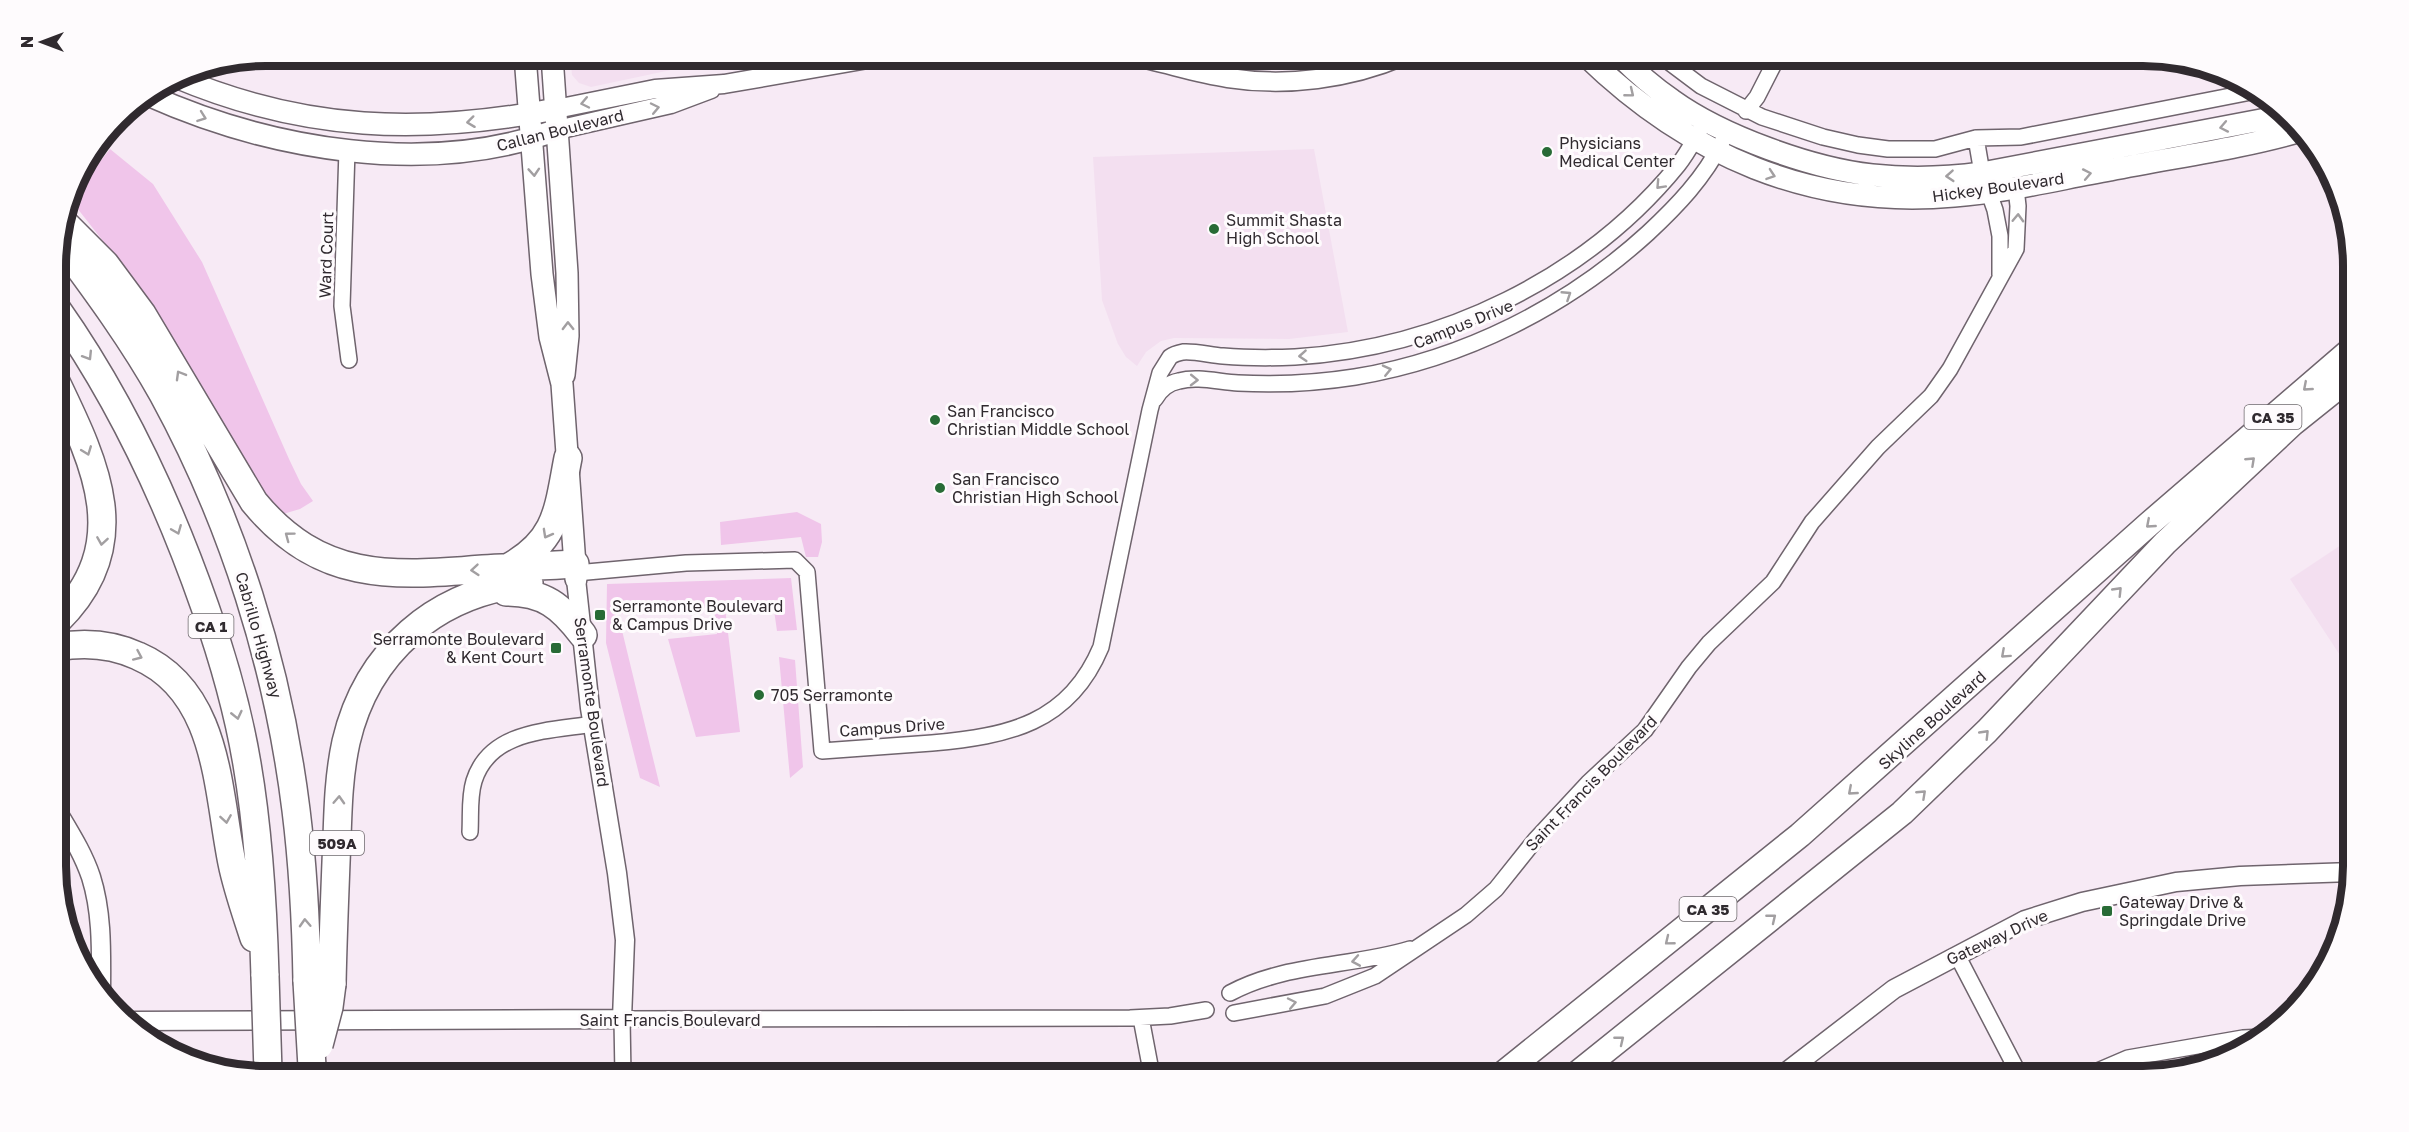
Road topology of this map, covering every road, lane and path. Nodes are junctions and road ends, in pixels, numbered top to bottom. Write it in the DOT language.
graph roads {
  1 [pos="526,66"];
  2 [pos="553,66"];
  3 [pos="828,66"];
  4 [pos="1174,66"];
  5 [pos="1371,66"];
  6 [pos="1598,66"];
  7 [pos="1632,66"];
  8 [pos="1674,66"];
  9 [pos="1773,66"];
  10 [pos="189,82"];
  11 [pos="2243,93"];
  12 [pos="157,99"];
  13 [pos="1746,111"];
  14 [pos="529,114"];
  15 [pos="2276,117"];
  16 [pos="556,119"];
  17 [pos="1707,120"];
  18 [pos="1728,130"];
  19 [pos="2291,133"];
  20 [pos="1976,138"];
  21 [pos="531,139"];
  22 [pos="1695,139"];
  23 [pos="347,150"];
  24 [pos="1717,152"];
  25 [pos="1985,183"];
  26 [pos="2016,188"];
  27 [pos="69,232"];
  28 [pos="67,245"];
  29 [pos="82,254"];
  30 [pos="2000,276"];
  31 [pos="66,323"];
  32 [pos="2343,358"];
  33 [pos="349,360"];
  34 [pos="2343,383"];
  35 [pos="562,384"];
  36 [pos="66,404"];
  37 [pos="1150,410"];
  38 [pos="567,458"];
  39 [pos="509,567"];
  40 [pos="576,572"];
  41 [pos="78,596"];
  42 [pos="66,606"];
  43 [pos="450,606"];
  44 [pos="66,610"];
  45 [pos="583,635"];
  46 [pos="66,647"];
  47 [pos="593,724"];
  48 [pos="66,831"];
  49 [pos="471,832"];
  50 [pos="2343,872"];
  51 [pos="1432,938"];
  52 [pos="1957,955"];
  53 [pos="265,976"];
  54 [pos="100,978"];
  55 [pos="320,983"];
  56 [pos="1230,993"];
  57 [pos="1206,1010"];
  58 [pos="1234,1013"];
  59 [pos="1141,1018"];
  60 [pos="622,1019"];
  61 [pos="140,1021"];
  62 [pos="2243,1038"];
  63 [pos="268,1066"];
  64 [pos="314,1066"];
  65 [pos="623,1066"];
  66 [pos="1150,1066"];
  67 [pos="1512,1066"];
  68 [pos="1586,1066"];
  69 [pos="1794,1066"];
  70 [pos="2015,1066"];
  71 [pos="2109,1066"];
  1 -- 14 [label="main road, Serramonte Boulevard"];
  2 -- 16 [label="main road, Serramonte Boulevard"];
  3 -- 16 [label="street, Callan Boulevard"];
  4 -- 5 [label="street"];
  6 -- 22 [label="main road, Hickey Boulevard, one-way"];
  7 -- 17 [label="main road, Hickey Boulevard"];
  8 -- 13 [label="street"];
  9 -- 13 [label="street"];
  14 -- 10 [label="main road, Callan Boulevard, one-way"];
  11 -- 20 [label="street"];
  12 -- 23 [label="main road, Callan Boulevard, one-way"];
  13 -- 20 [label="street"];
  14 -- 16 [label="main road, Callan Boulevard"];
  14 -- 21 [label="main road, Serramonte Boulevard"];
  15 -- 25 [label="main road, Hickey Boulevard, one-way"];
  16 -- 21 [label="main road, Callan Boulevard"];
  35 -- 16 [label="main road, Serramonte Boulevard, one-way"];
  17 -- 18 [label="main road, Hickey Boulevard"];
  17 -- 22 [label="street, Campus Drive"];
  18 -- 24 [label="street, Campus Drive"];
  25 -- 18 [label="main road, Hickey Boulevard, one-way"];
  26 -- 19 [label="main road, Hickey Boulevard, one-way"];
  20 -- 25 [label="street, Saint Francis Boulevard"];
  21 -- 23 [label="main road, Callan Boulevard"];
  21 -- 35 [label="main road, Serramonte Boulevard, one-way"];
  22 -- 24 [label="main road, Hickey Boulevard"];
  22 -- 37 [label="street, Campus Drive, one-way"];
  23 -- 33 [label="street, Ward Court"];
  24 -- 25 [label="main road, Hickey Boulevard, one-way"];
  37 -- 24 [label="street, Campus Drive, one-way"];
  25 -- 26 [label="main road, Hickey Boulevard"];
  25 -- 30 [label="street, Saint Francis Boulevard"];
  30 -- 26 [label="street, Saint Francis Boulevard, one-way"];
  27 -- 29 [label="highway"];
  28 -- 29 [label="highway, Cabrillo Highway / CA 1"];
  39 -- 29 [label="highway, one-way"];
  55 -- 29 [label="highway, Cabrillo Highway / CA 1, one-way"];
  30 -- 51 [label="street, Saint Francis Boulevard"];
  31 -- 53 [label="highway, CA 1, one-way"];
  32 -- 67 [label="main road, Skyline Boulevard / CA 35, one-way"];
  68 -- 34 [label="main road, CA 35, one-way"];
  35 -- 38 [label="main road, Serramonte Boulevard"];
  36 -- 41 [label="highway, one-way"];
  37 -- 40 [label="street, Campus Drive"];
  38 -- 39 [label="highway, one-way"];
  38 -- 40 [label="main road, Serramonte Boulevard"];
  39 -- 40 [label="highway"];
  40 -- 43 [label="highway, 509A"];
  40 -- 45 [label="street, Serramonte Boulevard"];
  41 -- 42 [label="highway"];
  41 -- 44 [label="highway"];
  43 -- 45 [label="highway, 509A"];
  55 -- 43 [label="highway, 509A, one-way"];
  45 -- 47 [label="street, Serramonte Boulevard"];
  46 -- 53 [label="highway, one-way"];
  47 -- 49 [label="street"];
  47 -- 60 [label="street, Serramonte Boulevard"];
  48 -- 54 [label="street"];
  50 -- 52 [label="street, Gateway Drive"];
  51 -- 56 [label="street, Saint Francis Boulevard, one-way"];
  58 -- 51 [label="street, Saint Francis Boulevard, one-way"];
  52 -- 69 [label="street, Gateway Drive"];
  52 -- 70 [label="street"];
  53 -- 63 [label="highway, CA 1, bridge"];
  55 -- 64 [label="highway, 509A, bridge"];
  57 -- 59 [label="street, Saint Francis Boulevard"];
  59 -- 60 [label="street, Saint Francis Boulevard"];
  59 -- 66 [label="street"];
  60 -- 61 [label="street, Saint Francis Boulevard"];
  60 -- 65 [label="street"];
  62 -- 71 [label="street"];
}
